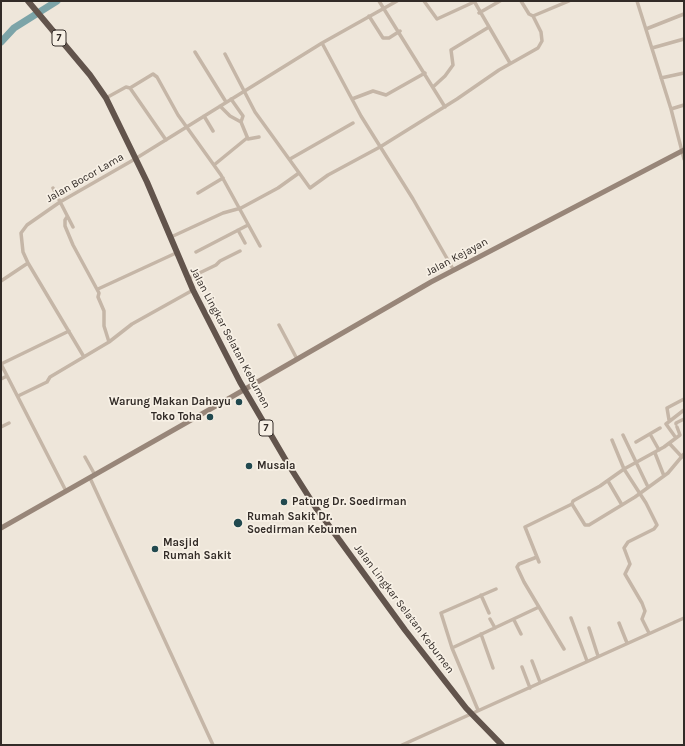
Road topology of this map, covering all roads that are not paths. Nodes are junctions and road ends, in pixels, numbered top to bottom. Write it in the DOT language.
graph roads {
  1 [pos="28,1"];
  2 [pos="379,1"];
  3 [pos="397,1"];
  4 [pos="424,1"];
  5 [pos="500,1"];
  6 [pos="522,1"];
  7 [pos="569,1"];
  8 [pos="637,1"];
  9 [pos="474,2"];
  10 [pos="384,8"];
  11 [pos="479,13"];
  12 [pos="684,14"];
  13 [pos="369,16"];
  14 [pos="533,16"];
  15 [pos="488,27"];
  16 [pos="646,29"];
  17 [pos="400,31"];
  18 [pos="684,39"];
  19 [pos="322,43"];
  20 [pos="652,48"];
  21 [pos="195,52"];
  22 [pos="225,54"];
  23 [pos="510,62"];
  24 [pos="425,73"];
  25 [pos="684,73"];
  26 [pos="661,78"];
  27 [pos="433,86"];
  28 [pos="130,88"];
  29 [pos="243,91"];
  30 [pos="106,98"];
  31 [pos="231,99"];
  32 [pos="352,100"];
  33 [pos="226,102"];
  34 [pos="684,105"];
  35 [pos="220,106"];
  36 [pos="445,107"];
  37 [pos="671,109"];
  38 [pos="204,116"];
  39 [pos="241,122"];
  40 [pos="353,123"];
  41 [pos="186,127"];
  42 [pos="213,131"];
  43 [pos="259,137"];
  44 [pos="247,138"];
  45 [pos="166,140"];
  46 [pos="380,146"];
  47 [pos="683,150"];
  48 [pos="135,159"];
  49 [pos="290,159"];
  50 [pos="684,159"];
  51 [pos="214,165"];
  52 [pos="299,173"];
  53 [pos="223,178"];
  54 [pos="53,188"];
  55 [pos="198,193"];
  56 [pos="60,202"];
  57 [pos="240,208"];
  58 [pos="67,218"];
  59 [pos="248,225"];
  60 [pos="73,227"];
  61 [pos="238,230"];
  62 [pos="171,237"];
  63 [pos="245,243"];
  64 [pos="260,246"];
  65 [pos="240,251"];
  66 [pos="196,252"];
  67 [pos="176,253"];
  68 [pos="28,263"];
  69 [pos="453,270"];
  70 [pos="187,279"];
  71 [pos="1,281"];
  72 [pos="98,289"];
  73 [pos="193,290"];
  74 [pos="278,325"];
  75 [pos="69,331"];
  76 [pos="109,342"];
  77 [pos="84,357"];
  78 [pos="297,359"];
  79 [pos="1,364"];
  80 [pos="7,376"];
  81 [pos="1,379"];
  82 [pos="244,390"];
  83 [pos="18,396"];
  84 [pos="684,399"];
  85 [pos="684,410"];
  86 [pos="678,413"];
  87 [pos="683,419"];
  88 [pos="669,420"];
  89 [pos="9,423"];
  90 [pos="1,426"];
  91 [pos="660,428"];
  92 [pos="650,434"];
  93 [pos="623,435"];
  94 [pos="676,438"];
  95 [pos="612,440"];
  96 [pos="636,442"];
  97 [pos="669,443"];
  98 [pos="657,451"];
  99 [pos="683,456"];
  100 [pos="85,457"];
  101 [pos="636,463"];
  102 [pos="624,469"];
  103 [pos="93,476"];
  104 [pos="664,476"];
  105 [pos="608,481"];
  106 [pos="648,487"];
  107 [pos="66,491"];
  108 [pos="639,494"];
  109 [pos="572,504"];
  110 [pos="622,505"];
  111 [pos="1,528"];
  112 [pos="537,556"];
  113 [pos="539,562"];
  114 [pos="496,590"];
  115 [pos="481,595"];
  116 [pos="539,607"];
  117 [pos="489,612"];
  118 [pos="571,618"];
  119 [pos="684,618"];
  120 [pos="490,619"];
  121 [pos="514,620"];
  122 [pos="619,623"];
  123 [pos="495,628"];
  124 [pos="589,628"];
  125 [pos="649,633"];
  126 [pos="481,634"];
  127 [pos="521,634"];
  128 [pos="627,643"];
  129 [pos="452,648"];
  130 [pos="564,649"];
  131 [pos="598,656"];
  132 [pos="532,661"];
  133 [pos="587,661"];
  134 [pos="522,667"];
  135 [pos="493,668"];
  136 [pos="540,682"];
  137 [pos="530,688"];
  138 [pos="478,710"];
  139 [pos="471,713"];
  140 [pos="213,745"];
  141 [pos="402,745"];
  142 [pos="502,745"];
  1 -- 30 [label="highway, Jalan Lingkar Selatan Kebumen / 7"];
  2 -- 10 [label="street"];
  3 -- 10 [label="street, Jalan Bocor Lama"];
  4 -- 9 [label="street"];
  5 -- 11 [label="street"];
  6 -- 14 [label="street"];
  7 -- 14 [label="street"];
  8 -- 16 [label="street"];
  9 -- 11 [label="street"];
  10 -- 13 [label="street, Jalan Bocor Lama"];
  10 -- 17 [label="street"];
  11 -- 15 [label="street"];
  12 -- 16 [label="street"];
  13 -- 17 [label="street"];
  13 -- 19 [label="street, Jalan Bocor Lama"];
  14 -- 23 [label="street"];
  15 -- 23 [label="street"];
  15 -- 27 [label="street"];
  16 -- 20 [label="street"];
  17 -- 24 [label="street"];
  18 -- 20 [label="street"];
  19 -- 29 [label="street, Jalan Bocor Lama"];
  19 -- 32 [label="street"];
  20 -- 26 [label="street"];
  21 -- 33 [label="street"];
  22 -- 29 [label="street"];
  23 -- 36 [label="street"];
  24 -- 27 [label="street"];
  24 -- 32 [label="street"];
  25 -- 26 [label="street"];
  26 -- 37 [label="street"];
  27 -- 36 [label="street"];
  28 -- 30 [label="street"];
  28 -- 41 [label="street"];
  28 -- 45 [label="street"];
  29 -- 31 [label="street, Jalan Bocor Lama"];
  29 -- 49 [label="street"];
  30 -- 48 [label="highway, Jalan Lingkar Selatan Kebumen / 7"];
  31 -- 33 [label="street, Jalan Bocor Lama"];
  31 -- 39 [label="street"];
  32 -- 46 [label="street"];
  33 -- 35 [label="street, Jalan Bocor Lama"];
  34 -- 37 [label="street"];
  35 -- 38 [label="street, Jalan Bocor Lama"];
  35 -- 39 [label="street"];
  36 -- 46 [label="street"];
  37 -- 47 [label="street"];
  38 -- 41 [label="street, Jalan Bocor Lama"];
  38 -- 42 [label="street"];
  39 -- 44 [label="street"];
  40 -- 49 [label="street"];
  41 -- 45 [label="street, Jalan Bocor Lama"];
  41 -- 51 [label="street"];
  43 -- 44 [label="street"];
  44 -- 51 [label="street"];
  45 -- 48 [label="street, Jalan Bocor Lama"];
  46 -- 52 [label="street"];
  46 -- 69 [label="street"];
  47 -- 50 [label="street"];
  47 -- 69 [label="main road, Jalan Kejayan"];
  48 -- 56 [label="street, Jalan Bocor Lama"];
  48 -- 62 [label="highway, Jalan Lingkar Selatan Kebumen / 7"];
  49 -- 52 [label="street"];
  51 -- 53 [label="street"];
  52 -- 57 [label="street"];
  53 -- 55 [label="street"];
  53 -- 57 [label="street"];
  54 -- 56 [label="street"];
  56 -- 58 [label="street"];
  56 -- 68 [label="street, Jalan Bocor Lama"];
  57 -- 59 [label="street"];
  57 -- 62 [label="street"];
  58 -- 60 [label="street"];
  58 -- 72 [label="street"];
  59 -- 61 [label="street"];
  59 -- 64 [label="street"];
  61 -- 63 [label="street"];
  61 -- 66 [label="street"];
  62 -- 67 [label="highway, Jalan Lingkar Selatan Kebumen / 7"];
  65 -- 70 [label="street"];
  67 -- 70 [label="highway, Jalan Lingkar Selatan Kebumen / 7"];
  67 -- 72 [label="street"];
  68 -- 71 [label="street"];
  68 -- 75 [label="street"];
  69 -- 78 [label="main road, Jalan Kejayan"];
  70 -- 73 [label="highway, Jalan Lingkar Selatan Kebumen / 7"];
  72 -- 76 [label="street"];
  73 -- 76 [label="street"];
  73 -- 82 [label="highway, Jalan Lingkar Selatan Kebumen / 7"];
  74 -- 78 [label="street"];
  75 -- 77 [label="street"];
  75 -- 79 [label="street"];
  76 -- 77 [label="street"];
  77 -- 83 [label="street"];
  78 -- 82 [label="main road, Jalan Kejayan"];
  79 -- 80 [label="street"];
  80 -- 81 [label="street"];
  80 -- 83 [label="street"];
  82 -- 103 [label="main road, Jalan Kejayan"];
  82 -- 139 [label="highway, Jalan Lingkar Selatan Kebumen / 7"];
  83 -- 107 [label="street"];
  84 -- 88 [label="street"];
  85 -- 86 [label="street"];
  86 -- 87 [label="street"];
  86 -- 88 [label="street"];
  87 -- 94 [label="street"];
  88 -- 94 [label="street"];
  89 -- 90 [label="street"];
  91 -- 92 [label="street"];
  92 -- 96 [label="street"];
  92 -- 98 [label="street"];
  93 -- 101 [label="street"];
  94 -- 97 [label="street"];
  95 -- 102 [label="street"];
  97 -- 98 [label="street"];
  97 -- 99 [label="street"];
  98 -- 101 [label="street"];
  98 -- 104 [label="street"];
  99 -- 104 [label="street"];
  100 -- 103 [label="street"];
  101 -- 102 [label="street"];
  101 -- 106 [label="street"];
  102 -- 105 [label="street"];
  102 -- 108 [label="street"];
  103 -- 107 [label="main road, Jalan Kejayan"];
  103 -- 140 [label="street"];
  104 -- 106 [label="street"];
  105 -- 109 [label="street"];
  105 -- 110 [label="street"];
  106 -- 108 [label="street"];
  107 -- 111 [label="main road, Jalan Kejayan"];
  108 -- 110 [label="street"];
  108 -- 125 [label="street"];
  109 -- 110 [label="street"];
  109 -- 112 [label="street"];
  112 -- 113 [label="street"];
  112 -- 116 [label="street"];
  114 -- 115 [label="street"];
  115 -- 117 [label="street"];
  115 -- 129 [label="street"];
  116 -- 121 [label="street"];
  116 -- 130 [label="street"];
  118 -- 133 [label="street"];
  119 -- 125 [label="street"];
  120 -- 123 [label="street"];
  121 -- 123 [label="street"];
  121 -- 127 [label="street"];
  122 -- 128 [label="street"];
  123 -- 126 [label="street"];
  124 -- 131 [label="street"];
  125 -- 128 [label="street"];
  126 -- 129 [label="street"];
  126 -- 135 [label="street"];
  128 -- 131 [label="street"];
  129 -- 138 [label="street"];
  131 -- 133 [label="street"];
  132 -- 136 [label="street"];
  133 -- 136 [label="street"];
  134 -- 137 [label="street"];
  136 -- 137 [label="street"];
  137 -- 138 [label="street"];
  138 -- 139 [label="street"];
  139 -- 141 [label="street"];
  139 -- 142 [label="highway, Jalan Lingkar Selatan Kebumen / 7"];
}
